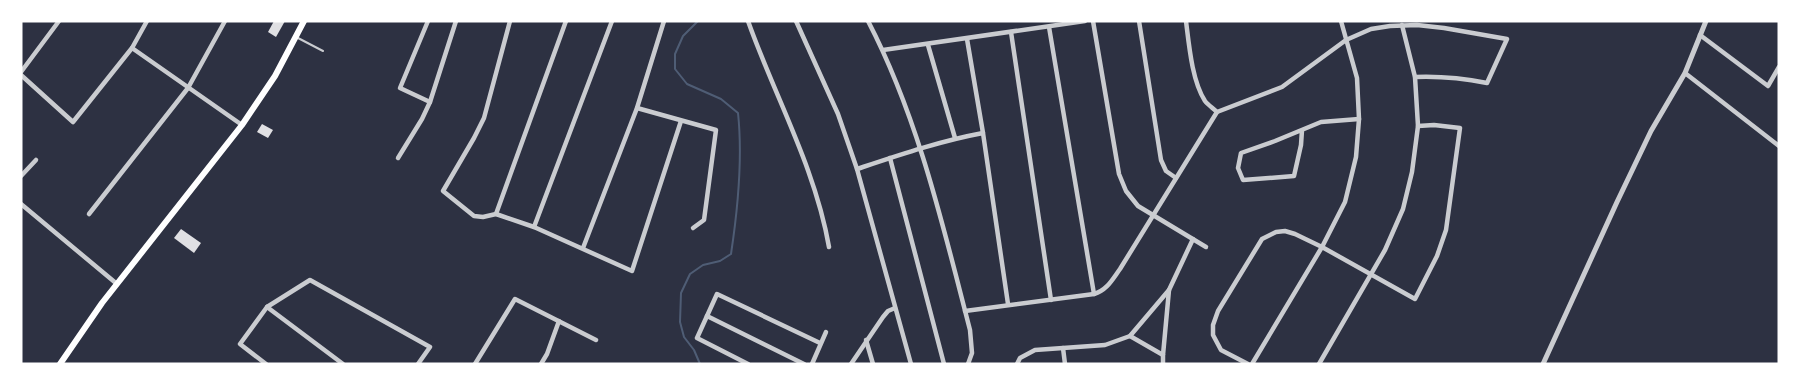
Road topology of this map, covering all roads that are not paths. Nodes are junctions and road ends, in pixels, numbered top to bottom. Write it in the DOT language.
graph roads {
  1 [pos="59,21"];
  2 [pos="147,21"];
  3 [pos="225,21"];
  4 [pos="304,21"];
  5 [pos="428,21"];
  6 [pos="456,21"];
  7 [pos="510,21"];
  8 [pos="566,21"];
  9 [pos="612,21"];
  10 [pos="664,21"];
  11 [pos="748,21"];
  12 [pos="796,21"];
  13 [pos="868,21"];
  14 [pos="1085,21"];
  15 [pos="1093,21"];
  16 [pos="1139,21"];
  17 [pos="1186,21"];
  18 [pos="1341,21"];
  19 [pos="1706,21"];
  20 [pos="1402,25"];
  21 [pos="1049,27"];
  22 [pos="1011,32"];
  23 [pos="1700,36"];
  24 [pos="296,37"];
  25 [pos="967,38"];
  26 [pos="1346,40"];
  27 [pos="928,45"];
  28 [pos="132,48"];
  29 [pos="883,50"];
  30 [pos="323,51"];
  31 [pos="1779,67"];
  32 [pos="1685,73"];
  33 [pos="21,74"];
  34 [pos="1415,77"];
  35 [pos="188,88"];
  36 [pos="430,102"];
  37 [pos="637,108"];
  38 [pos="1217,112"];
  39 [pos="1359,119"];
  40 [pos="681,121"];
  41 [pos="242,125"];
  42 [pos="1418,126"];
  43 [pos="1302,130"];
  44 [pos="984,133"];
  45 [pos="955,138"];
  46 [pos="1779,146"];
  47 [pos="920,148"];
  48 [pos="398,158"];
  49 [pos="890,158"];
  50 [pos="36,160"];
  51 [pos="857,169"];
  52 [pos="21,176"];
  53 [pos="1176,178"];
  54 [pos="21,204"];
  55 [pos="89,214"];
  56 [pos="496,214"];
  57 [pos="1153,215"];
  58 [pos="534,227"];
  59 [pos="694,228"];
  60 [pos="1193,239"];
  61 [pos="829,247"];
  62 [pos="1206,247"];
  63 [pos="1322,247"];
  64 [pos="583,248"];
  65 [pos="1371,274"];
  66 [pos="117,284"];
  67 [pos="1169,290"];
  68 [pos="1094,294"];
  69 [pos="1051,300"];
  70 [pos="1008,304"];
  71 [pos="267,307"];
  72 [pos="895,308"];
  73 [pos="965,311"];
  74 [pos="707,316"];
  75 [pos="559,321"];
  76 [pos="826,332"];
  77 [pos="1130,336"];
  78 [pos="596,340"];
  79 [pos="866,340"];
  80 [pos="820,343"];
  81 [pos="1063,348"];
  82 [pos="1163,355"];
  83 [pos="60,364"];
  84 [pos="266,364"];
  85 [pos="343,364"];
  86 [pos="418,364"];
  87 [pos="475,364"];
  88 [pos="542,364"];
  89 [pos="748,364"];
  90 [pos="804,364"];
  91 [pos="812,364"];
  92 [pos="851,364"];
  93 [pos="874,364"];
  94 [pos="911,364"];
  95 [pos="944,364"];
  96 [pos="968,364"];
  97 [pos="1017,364"];
  98 [pos="1065,364"];
  99 [pos="1163,364"];
  100 [pos="1248,364"];
  101 [pos="1252,364"];
  102 [pos="1319,364"];
  103 [pos="1543,364"];
  1 -- 33 [label="street"];
  2 -- 28 [label="street"];
  3 -- 35 [label="street"];
  4 -- 24 [label="main road"];
  5 -- 36 [label="street"];
  6 -- 36 [label="street"];
  7 -- 56 [label="street"];
  8 -- 56 [label="street"];
  9 -- 58 [label="street"];
  10 -- 37 [label="street"];
  11 -- 61 [label="street"];
  12 -- 51 [label="street"];
  13 -- 29 [label="street"];
  14 -- 21 [label="street"];
  15 -- 57 [label="street"];
  16 -- 53 [label="street"];
  17 -- 38 [label="street"];
  18 -- 26 [label="street"];
  19 -- 23 [label="street"];
  20 -- 26 [label="street"];
  20 -- 34 [label="street"];
  20 -- 34 [label="street"];
  21 -- 22 [label="street"];
  21 -- 68 [label="street"];
  22 -- 25 [label="street"];
  22 -- 69 [label="street"];
  23 -- 31 [label="street"];
  23 -- 32 [label="street"];
  24 -- 30 [label="lane"];
  24 -- 41 [label="main road"];
  25 -- 27 [label="street"];
  25 -- 44 [label="street"];
  26 -- 38 [label="street"];
  26 -- 39 [label="street"];
  27 -- 29 [label="street"];
  27 -- 45 [label="street"];
  28 -- 33 [label="street"];
  28 -- 35 [label="street"];
  29 -- 47 [label="street"];
  32 -- 46 [label="street"];
  32 -- 103 [label="street"];
  34 -- 42 [label="street"];
  35 -- 41 [label="street"];
  35 -- 55 [label="street"];
  36 -- 48 [label="street"];
  37 -- 40 [label="street"];
  37 -- 64 [label="street"];
  38 -- 53 [label="street"];
  39 -- 43 [label="street"];
  39 -- 63 [label="street"];
  40 -- 59 [label="street"];
  40 -- 64 [label="street"];
  41 -- 66 [label="main road"];
  42 -- 65 [label="street"];
  42 -- 65 [label="street"];
  43 -- 43 [label="street"];
  44 -- 45 [label="street"];
  44 -- 70 [label="street"];
  45 -- 47 [label="street"];
  47 -- 49 [label="street"];
  47 -- 73 [label="street"];
  49 -- 51 [label="street"];
  49 -- 95 [label="street"];
  50 -- 52 [label="street"];
  51 -- 72 [label="street"];
  53 -- 57 [label="street"];
  54 -- 66 [label="street"];
  56 -- 58 [label="street"];
  57 -- 60 [label="street"];
  57 -- 68 [label="street"];
  58 -- 64 [label="street"];
  60 -- 62 [label="street"];
  60 -- 67 [label="street"];
  63 -- 65 [label="street"];
  63 -- 100 [label="street"];
  63 -- 101 [label="street"];
  65 -- 102 [label="street"];
  66 -- 83 [label="main road"];
  67 -- 77 [label="street"];
  67 -- 82 [label="street"];
  68 -- 69 [label="street"];
  69 -- 70 [label="street"];
  70 -- 73 [label="street"];
  71 -- 84 [label="street"];
  71 -- 85 [label="street"];
  71 -- 86 [label="street"];
  72 -- 79 [label="street"];
  72 -- 94 [label="street"];
  73 -- 96 [label="street"];
  74 -- 80 [label="street"];
  74 -- 89 [label="street"];
  74 -- 90 [label="street"];
  75 -- 78 [label="street"];
  75 -- 87 [label="street"];
  75 -- 88 [label="street"];
  76 -- 80 [label="street"];
  77 -- 81 [label="street"];
  77 -- 82 [label="street"];
  79 -- 92 [label="street"];
  79 -- 93 [label="street"];
  80 -- 91 [label="street"];
  81 -- 97 [label="street"];
  81 -- 98 [label="street"];
  82 -- 99 [label="street"];
}
